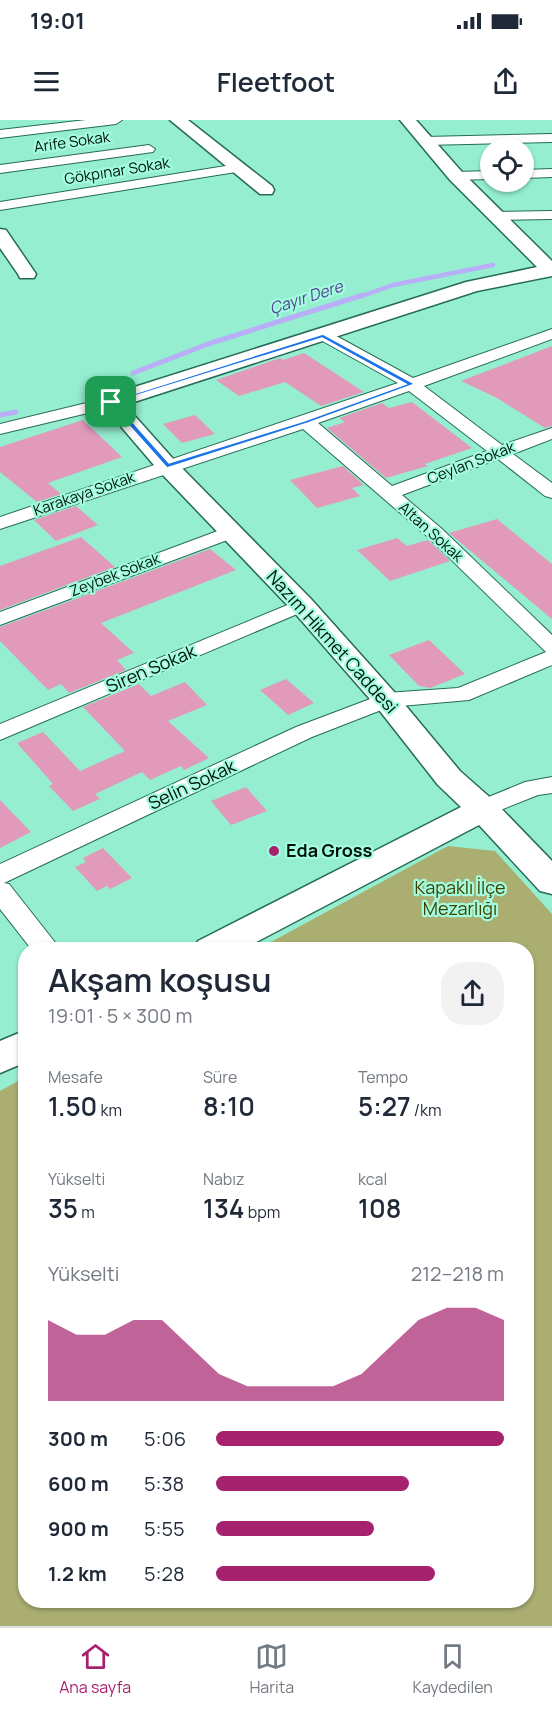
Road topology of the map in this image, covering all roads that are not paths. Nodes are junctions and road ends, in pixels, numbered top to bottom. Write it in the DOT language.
graph roads {
  1 [pos="178,120"];
  2 [pos="408,120"];
  3 [pos="122,125"];
  4 [pos="0,134"];
  5 [pos="552,138"];
  6 [pos="425,141"];
  7 [pos="158,156"];
  8 [pos="238,168"];
  9 [pos="0,169"];
  10 [pos="552,173"];
  11 [pos="534,174"];
  12 [pos="480,175"];
  13 [pos="456,176"];
  14 [pos="183,177"];
  15 [pos="266,190"];
  16 [pos="0,206"];
  17 [pos="552,214"];
  18 [pos="495,216"];
  19 [pos="3,243"];
  20 [pos="551,270"];
  21 [pos="27,274"];
  22 [pos="552,334"];
  23 [pos="323,336"];
  24 [pos="411,384"];
  25 [pos="111,402"];
  26 [pos="306,422"];
  27 [pos="0,429"];
  28 [pos="552,433"];
  29 [pos="498,453"];
  30 [pos="167,466"];
  31 [pos="552,492"];
  32 [pos="389,494"];
  33 [pos="0,523"];
  34 [pos="231,532"];
  35 [pos="302,605"];
  36 [pos="0,619"];
  37 [pos="552,647"];
  38 [pos="552,657"];
  39 [pos="386,700"];
  40 [pos="0,733"];
  41 [pos="552,785"];
  42 [pos="483,809"];
  43 [pos="0,875"];
  44 [pos="552,882"];
  45 [pos="0,891"];
  46 [pos="41,942"];
  47 [pos="225,942"];
  48 [pos="18,1049"];
  49 [pos="0,1058"];
  1 -- 8 [label="street"];
  2 -- 6 [label="street"];
  3 -- 4 [label="street"];
  3 -- 7 [label="street"];
  5 -- 6 [label="street"];
  6 -- 13 [label="street"];
  7 -- 9 [label="street, Arife Sokak"];
  7 -- 14 [label="street"];
  8 -- 14 [label="street, Gökpınar Sokak"];
  8 -- 15 [label="street"];
  10 -- 11 [label="street"];
  12 -- 13 [label="street"];
  13 -- 18 [label="street"];
  14 -- 16 [label="street, Gökpınar Sokak"];
  17 -- 18 [label="street"];
  18 -- 20 [label="street"];
  19 -- 21 [label="street"];
  20 -- 23 [label="street"];
  22 -- 24 [label="street, Karakaya Sokak"];
  23 -- 24 [label="street"];
  23 -- 25 [label="street"];
  24 -- 26 [label="street, Karakaya Sokak"];
  24 -- 29 [label="street"];
  25 -- 27 [label="street"];
  25 -- 30 [label="street, Nazım Hikmet Caddesi"];
  26 -- 30 [label="street, Karakaya Sokak"];
  26 -- 32 [label="street, Altan Sokak"];
  28 -- 29 [label="street, Ceylan Sokak"];
  29 -- 31 [label="street"];
  29 -- 32 [label="street, Ceylan Sokak"];
  30 -- 33 [label="street, Karakaya Sokak"];
  30 -- 34 [label="street, Nazım Hikmet Caddesi"];
  32 -- 37 [label="street, Altan Sokak"];
  34 -- 35 [label="street, Nazım Hikmet Caddesi"];
  34 -- 36 [label="street, Zeybek Sokak"];
  35 -- 39 [label="street, Nazım Hikmet Caddesi"];
  35 -- 40 [label="street, Siren Sokak"];
  38 -- 39 [label="street, Selin Sokak"];
  39 -- 42 [label="street, Nazım Hikmet Caddesi"];
  39 -- 43 [label="street, Selin Sokak"];
  41 -- 42 [label="street"];
  42 -- 44 [label="street, Nazım Hikmet Caddesi"];
  42 -- 47 [label="street"];
  45 -- 46 [label="street"];
  48 -- 49 [label="street"];
}
